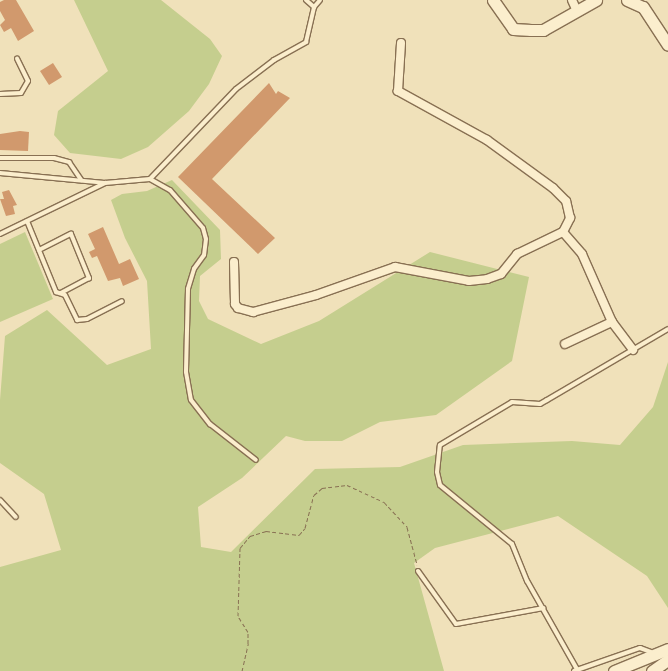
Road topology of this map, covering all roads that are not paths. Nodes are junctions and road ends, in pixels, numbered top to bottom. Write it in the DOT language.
graph roads {
  1 [pos="306,0"];
  2 [pos="320,0"];
  3 [pos="493,0"];
  4 [pos="596,0"];
  5 [pos="627,0"];
  6 [pos="574,4"];
  7 [pos="314,7"];
  8 [pos="401,43"];
  9 [pos="668,45"];
  10 [pos="17,58"];
  11 [pos="0,94"];
  12 [pos="0,158"];
  13 [pos="0,173"];
  14 [pos="150,179"];
  15 [pos="81,180"];
  16 [pos="105,183"];
  17 [pos="27,221"];
  18 [pos="563,232"];
  19 [pos="0,234"];
  20 [pos="39,250"];
  21 [pos="234,262"];
  22 [pos="61,293"];
  23 [pos="122,301"];
  24 [pos="612,322"];
  25 [pos="668,329"];
  26 [pos="565,344"];
  27 [pos="633,350"];
  28 [pos="256,460"];
  29 [pos="0,500"];
  30 [pos="16,517"];
  31 [pos="418,571"];
  32 [pos="544,608"];
  33 [pos="668,649"];
  34 [pos="656,654"];
  35 [pos="668,660"];
  36 [pos="576,670"];
  37 [pos="614,671"];
  38 [pos="652,671"];
  1 -- 7 [label="lane"];
  2 -- 7 [label="lane"];
  3 -- 6 [label="street"];
  4 -- 6 [label="street"];
  5 -- 9 [label="street"];
  7 -- 14 [label="lane"];
  8 -- 18 [label="street"];
  10 -- 11 [label="lane"];
  12 -- 15 [label="lane"];
  13 -- 15 [label="lane"];
  14 -- 16 [label="lane"];
  14 -- 28 [label="lane"];
  15 -- 16 [label="lane"];
  16 -- 17 [label="lane"];
  17 -- 19 [label="lane"];
  17 -- 20 [label="lane"];
  18 -- 21 [label="street"];
  18 -- 24 [label="street"];
  20 -- 22 [label="lane"];
  20 -- 22 [label="lane"];
  22 -- 23 [label="lane"];
  24 -- 26 [label="street"];
  24 -- 27 [label="street"];
  25 -- 27 [label="lane"];
  27 -- 32 [label="lane"];
  29 -- 30 [label="lane"];
  31 -- 32 [label="lane"];
  32 -- 36 [label="lane"];
  33 -- 34 [label="street"];
  34 -- 36 [label="lane"];
  34 -- 37 [label="street"];
  35 -- 38 [label="street"];
}
